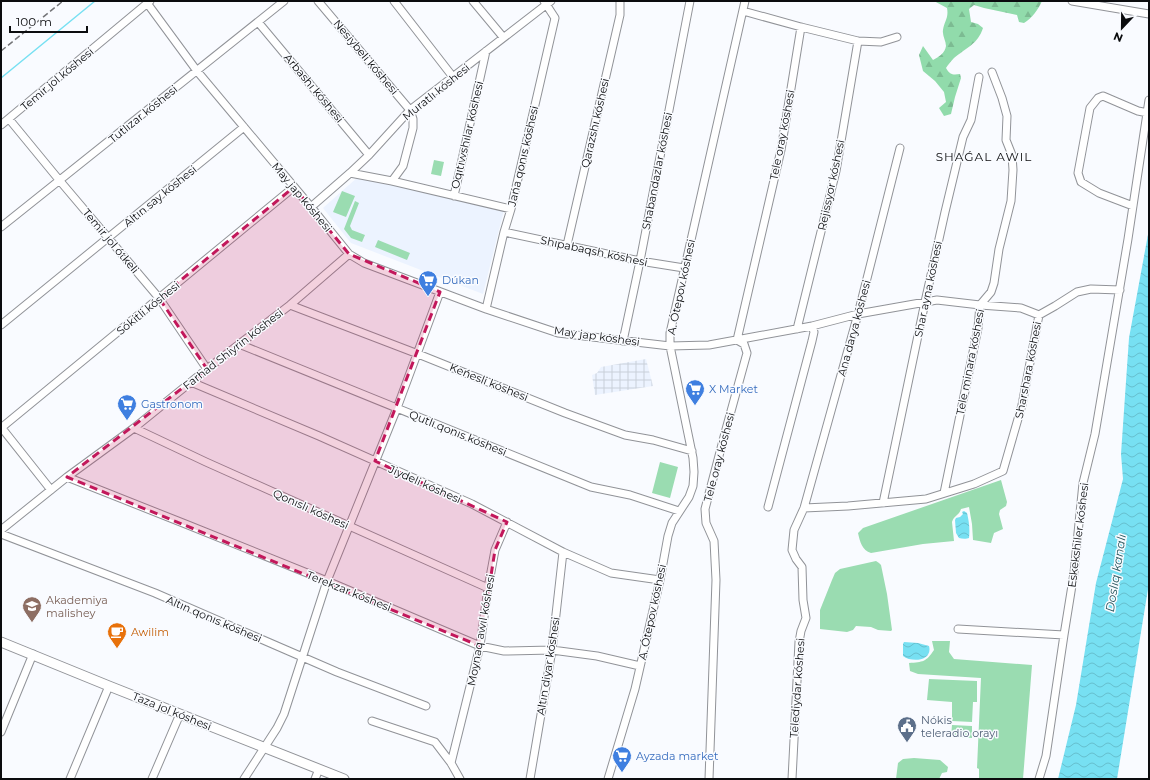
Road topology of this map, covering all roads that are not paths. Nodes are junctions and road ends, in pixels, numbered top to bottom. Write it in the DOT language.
graph roads {
  1 [pos="284,1"];
  2 [pos="318,1"];
  3 [pos="394,1"];
  4 [pos="473,1"];
  5 [pos="620,1"];
  6 [pos="690,1"];
  7 [pos="745,1"];
  8 [pos="1072,1"];
  9 [pos="149,2"];
  10 [pos="547,2"];
  11 [pos="743,11"];
  12 [pos="1149,14"];
  13 [pos="258,22"];
  14 [pos="801,27"];
  15 [pos="503,37"];
  16 [pos="897,38"];
  17 [pos="858,41"];
  18 [pos="486,51"];
  19 [pos="197,71"];
  20 [pos="992,72"];
  21 [pos="453,77"];
  22 [pos="979,77"];
  23 [pos="1149,100"];
  24 [pos="410,110"];
  25 [pos="1148,113"];
  26 [pos="9,119"];
  27 [pos="1,125"];
  28 [pos="244,127"];
  29 [pos="900,148"];
  30 [pos="369,155"];
  31 [pos="350,173"];
  32 [pos="60,181"];
  33 [pos="392,181"];
  34 [pos="294,187"];
  35 [pos="454,196"];
  36 [pos="1133,206"];
  37 [pos="312,207"];
  38 [pos="511,209"];
  39 [pos="1,227"];
  40 [pos="504,232"];
  41 [pos="108,238"];
  42 [pos="567,245"];
  43 [pos="349,254"];
  44 [pos="640,261"];
  45 [pos="684,268"];
  46 [pos="1120,290"];
  47 [pos="440,292"];
  48 [pos="159,298"];
  49 [pos="925,302"];
  50 [pos="290,305"];
  51 [pos="980,305"];
  52 [pos="486,309"];
  53 [pos="858,314"];
  54 [pos="1039,315"];
  55 [pos="1,325"];
  56 [pos="812,326"];
  57 [pos="797,329"];
  58 [pos="736,340"];
  59 [pos="623,341"];
  60 [pos="239,344"];
  61 [pos="670,346"];
  62 [pos="418,354"];
  63 [pos="207,369"];
  64 [pos="191,382"];
  65 [pos="397,408"];
  66 [pos="1,428"];
  67 [pos="134,428"];
  68 [pos="692,451"];
  69 [pos="375,462"];
  70 [pos="67,477"];
  71 [pos="51,490"];
  72 [pos="944,493"];
  73 [pos="883,503"];
  74 [pos="768,507"];
  75 [pos="804,508"];
  76 [pos="680,511"];
  77 [pos="507,522"];
  78 [pos="349,526"];
  79 [pos="1,530"];
  80 [pos="1,534"];
  81 [pos="563,552"];
  82 [pos="660,580"];
  83 [pos="327,581"];
  84 [pos="488,588"];
  85 [pos="958,629"];
  86 [pos="1064,635"];
  87 [pos="1,642"];
  88 [pos="480,646"];
  89 [pos="552,650"];
  90 [pos="32,654"];
  91 [pos="302,657"];
  92 [pos="640,666"];
  93 [pos="109,686"];
  94 [pos="426,706"];
  95 [pos="180,714"];
  96 [pos="372,721"];
  97 [pos="1,732"];
  98 [pos="265,748"];
  99 [pos="451,763"];
  100 [pos="319,769"];
  101 [pos="70,779"];
  102 [pos="152,779"];
  103 [pos="244,779"];
  104 [pos="315,779"];
  105 [pos="344,779"];
  106 [pos="460,779"];
  107 [pos="530,779"];
  108 [pos="608,779"];
  109 [pos="709,779"];
  110 [pos="792,779"];
  111 [pos="1039,779"];
  1 -- 13 [label="street, Tutlızar kóshesi"];
  2 -- 24 [label="street, Nesiybeli kóshesi"];
  3 -- 21 [label="street"];
  4 -- 15 [label="street"];
  5 -- 42 [label="street, Qarazshı kóshesi"];
  6 -- 44 [label="street, Shabandazlar kóshesi"];
  7 -- 11 [label="street, A. Ótepov kóshesi"];
  8 -- 12 [label="street"];
  9 -- 19 [label="street, May jap kóshesi"];
  9 -- 26 [label="street, Temir jol kóshesi"];
  10 -- 15 [label="street, Muratlı kóshesi"];
  10 -- 38 [label="street, Jańa qonıs kóshesi"];
  11 -- 14 [label="street"];
  11 -- 45 [label="street, A. Ótepov kóshesi"];
  13 -- 19 [label="street, Tutlızar kóshesi"];
  13 -- 30 [label="street, Arbashı kóshesi"];
  14 -- 17 [label="street"];
  14 -- 58 [label="street, Tele oray kóshesi"];
  15 -- 18 [label="street, Muratlı kóshesi"];
  16 -- 17 [label="street"];
  17 -- 57 [label="street, Rejissyor kóshesi"];
  18 -- 21 [label="street, Muratlı kóshesi"];
  18 -- 35 [label="street, Oqıtıwshılar kóshesi"];
  19 -- 28 [label="street, May jap kóshesi"];
  19 -- 32 [label="street, Tutlızar kóshesi"];
  20 -- 51 [label="street, Tele minara kóshesi"];
  21 -- 24 [label="street, Muratlı kóshesi"];
  22 -- 49 [label="street, Shar ayna kóshesi"];
  23 -- 25 [label="street, Eskekshiler kóshesi"];
  24 -- 30 [label="street, Muratlı kóshesi"];
  24 -- 33 [label="street"];
  25 -- 36 [label="street, Eskekshiler kóshesi"];
  25 -- 36 [label="street"];
  26 -- 27 [label="street, Temir jol kóshesi"];
  26 -- 32 [label="street, Temir jol ótkeli"];
  28 -- 34 [label="street, May jap kóshesi"];
  28 -- 41 [label="street, Altın say kóshesi"];
  29 -- 53 [label="street, Ana darya kóshesi"];
  30 -- 31 [label="street, Muratlı kóshesi"];
  31 -- 33 [label="street"];
  31 -- 37 [label="street, Muratlı kóshesi"];
  32 -- 39 [label="street, Tutlızar kóshesi"];
  32 -- 41 [label="street, Temir jol ótkeli"];
  33 -- 35 [label="street"];
  34 -- 37 [label="street, May jap kóshesi"];
  34 -- 48 [label="street, Sókitli kóshesi"];
  35 -- 38 [label="street"];
  36 -- 46 [label="street, Eskekshiler kóshesi"];
  37 -- 43 [label="street, May jap kóshesi"];
  38 -- 40 [label="street, Jańa qonıs kóshesi"];
  40 -- 42 [label="street, Shıpabaqsh kóshesi"];
  40 -- 52 [label="street, Jańa qonıs kóshesi"];
  41 -- 48 [label="street, Temir jol ótkeli"];
  41 -- 55 [label="street, Altın say kóshesi"];
  42 -- 44 [label="street, Shıpabaqsh kóshesi"];
  43 -- 47 [label="street, May jap kóshesi"];
  43 -- 50 [label="street, Farhad Shiyrin kóshesi"];
  44 -- 45 [label="street, Shıpabaqsh kóshesi"];
  44 -- 59 [label="street, Shabandazlar kóshesi"];
  45 -- 61 [label="street, A. Ótepov kóshesi"];
  46 -- 54 [label="street"];
  46 -- 86 [label="street, Eskekshiler kóshesi"];
  47 -- 52 [label="street, May jap kóshesi"];
  47 -- 62 [label="street"];
  48 -- 63 [label="street, Temir jol ótkeli"];
  48 -- 66 [label="street, Sókitli kóshesi"];
  49 -- 51 [label="street, May jap kóshesi"];
  49 -- 53 [label="street, May jap kóshesi"];
  49 -- 73 [label="street, Shar ayna kóshesi"];
  50 -- 60 [label="street, Farhad Shiyrin kóshesi"];
  50 -- 62 [label="street, Keńesli kóshesi"];
  51 -- 54 [label="street, May jap kóshesi"];
  51 -- 72 [label="street, Tele minara kóshesi"];
  52 -- 59 [label="street, May jap kóshesi"];
  53 -- 56 [label="street, May jap kóshesi"];
  53 -- 75 [label="street, Ana darya kóshesi"];
  54 -- 72 [label="street, Sharshara kóshesi"];
  56 -- 57 [label="street, May jap kóshesi"];
  56 -- 74 [label="street"];
  57 -- 58 [label="street, May jap kóshesi"];
  58 -- 61 [label="street, May jap kóshesi"];
  58 -- 109 [label="street, Tele oray kóshesi"];
  59 -- 61 [label="street, May jap kóshesi"];
  60 -- 63 [label="street, Farhad Shiyrin kóshesi"];
  60 -- 65 [label="street, Qutlı qonıs kóshesi"];
  61 -- 68 [label="street, A. Ótepov kóshesi"];
  62 -- 65 [label="street"];
  62 -- 68 [label="street, Keńesli kóshesi"];
  63 -- 64 [label="street, Farhad Shiyrin kóshesi"];
  64 -- 67 [label="street, Farhad Shiyrin kóshesi"];
  64 -- 69 [label="street, Jiydeli kóshesi"];
  65 -- 69 [label="street"];
  65 -- 76 [label="street, Qutlı qonıs kóshesi"];
  66 -- 71 [label="street"];
  67 -- 70 [label="street, Farhad Shiyrin kóshesi"];
  67 -- 78 [label="street, Qonıslı kóshesi"];
  68 -- 76 [label="street, A. Ótepov kóshesi"];
  69 -- 77 [label="street, Jiydeli kóshesi"];
  69 -- 78 [label="street"];
  70 -- 71 [label="street, Farhad Shiyrin kóshesi"];
  70 -- 83 [label="street, Terekzar kóshesi"];
  71 -- 79 [label="street, Farhad Shiyrin kóshesi"];
  72 -- 73 [label="street"];
  73 -- 75 [label="street"];
  75 -- 110 [label="street, Telediydar kóshesi"];
  76 -- 82 [label="street, A. Ótepov kóshesi"];
  77 -- 81 [label="street, Jiydeli kóshesi"];
  77 -- 84 [label="street, Moynaq awıl kóshesi"];
  78 -- 83 [label="street"];
  78 -- 84 [label="street, Qonıslı kóshesi"];
  80 -- 91 [label="street, Altın qonıs kóshesi"];
  81 -- 82 [label="street, Jiydeli kóshesi"];
  81 -- 89 [label="street, Altın diyar kóshesi"];
  82 -- 92 [label="street, A. Ótepov kóshesi"];
  83 -- 88 [label="street, Terekzar kóshesi"];
  83 -- 91 [label="street"];
  84 -- 88 [label="street, Moynaq awıl kóshesi"];
  85 -- 86 [label="street"];
  86 -- 111 [label="street, Eskekshiler kóshesi"];
  87 -- 90 [label="main road, Taza jol kóshesi"];
  88 -- 89 [label="street, Terekzar kóshesi"];
  88 -- 99 [label="street, Moynaq awıl kóshesi"];
  89 -- 92 [label="street, Terekzar kóshesi"];
  89 -- 107 [label="street, Altın diyar kóshesi"];
  90 -- 93 [label="main road, Taza jol kóshesi"];
  90 -- 97 [label="street"];
  91 -- 94 [label="street, Altın qonıs kóshesi"];
  91 -- 98 [label="street"];
  92 -- 108 [label="street, A. Ótepov kóshesi"];
  93 -- 95 [label="main road, Taza jol kóshesi"];
  93 -- 101 [label="street"];
  95 -- 98 [label="main road, Taza jol kóshesi"];
  95 -- 102 [label="street"];
  96 -- 99 [label="street"];
  98 -- 100 [label="main road, Taza jol kóshesi"];
  98 -- 103 [label="street"];
  99 -- 106 [label="street"];
  100 -- 104 [label="street"];
  100 -- 105 [label="main road, Taza jol kóshesi"];
}
